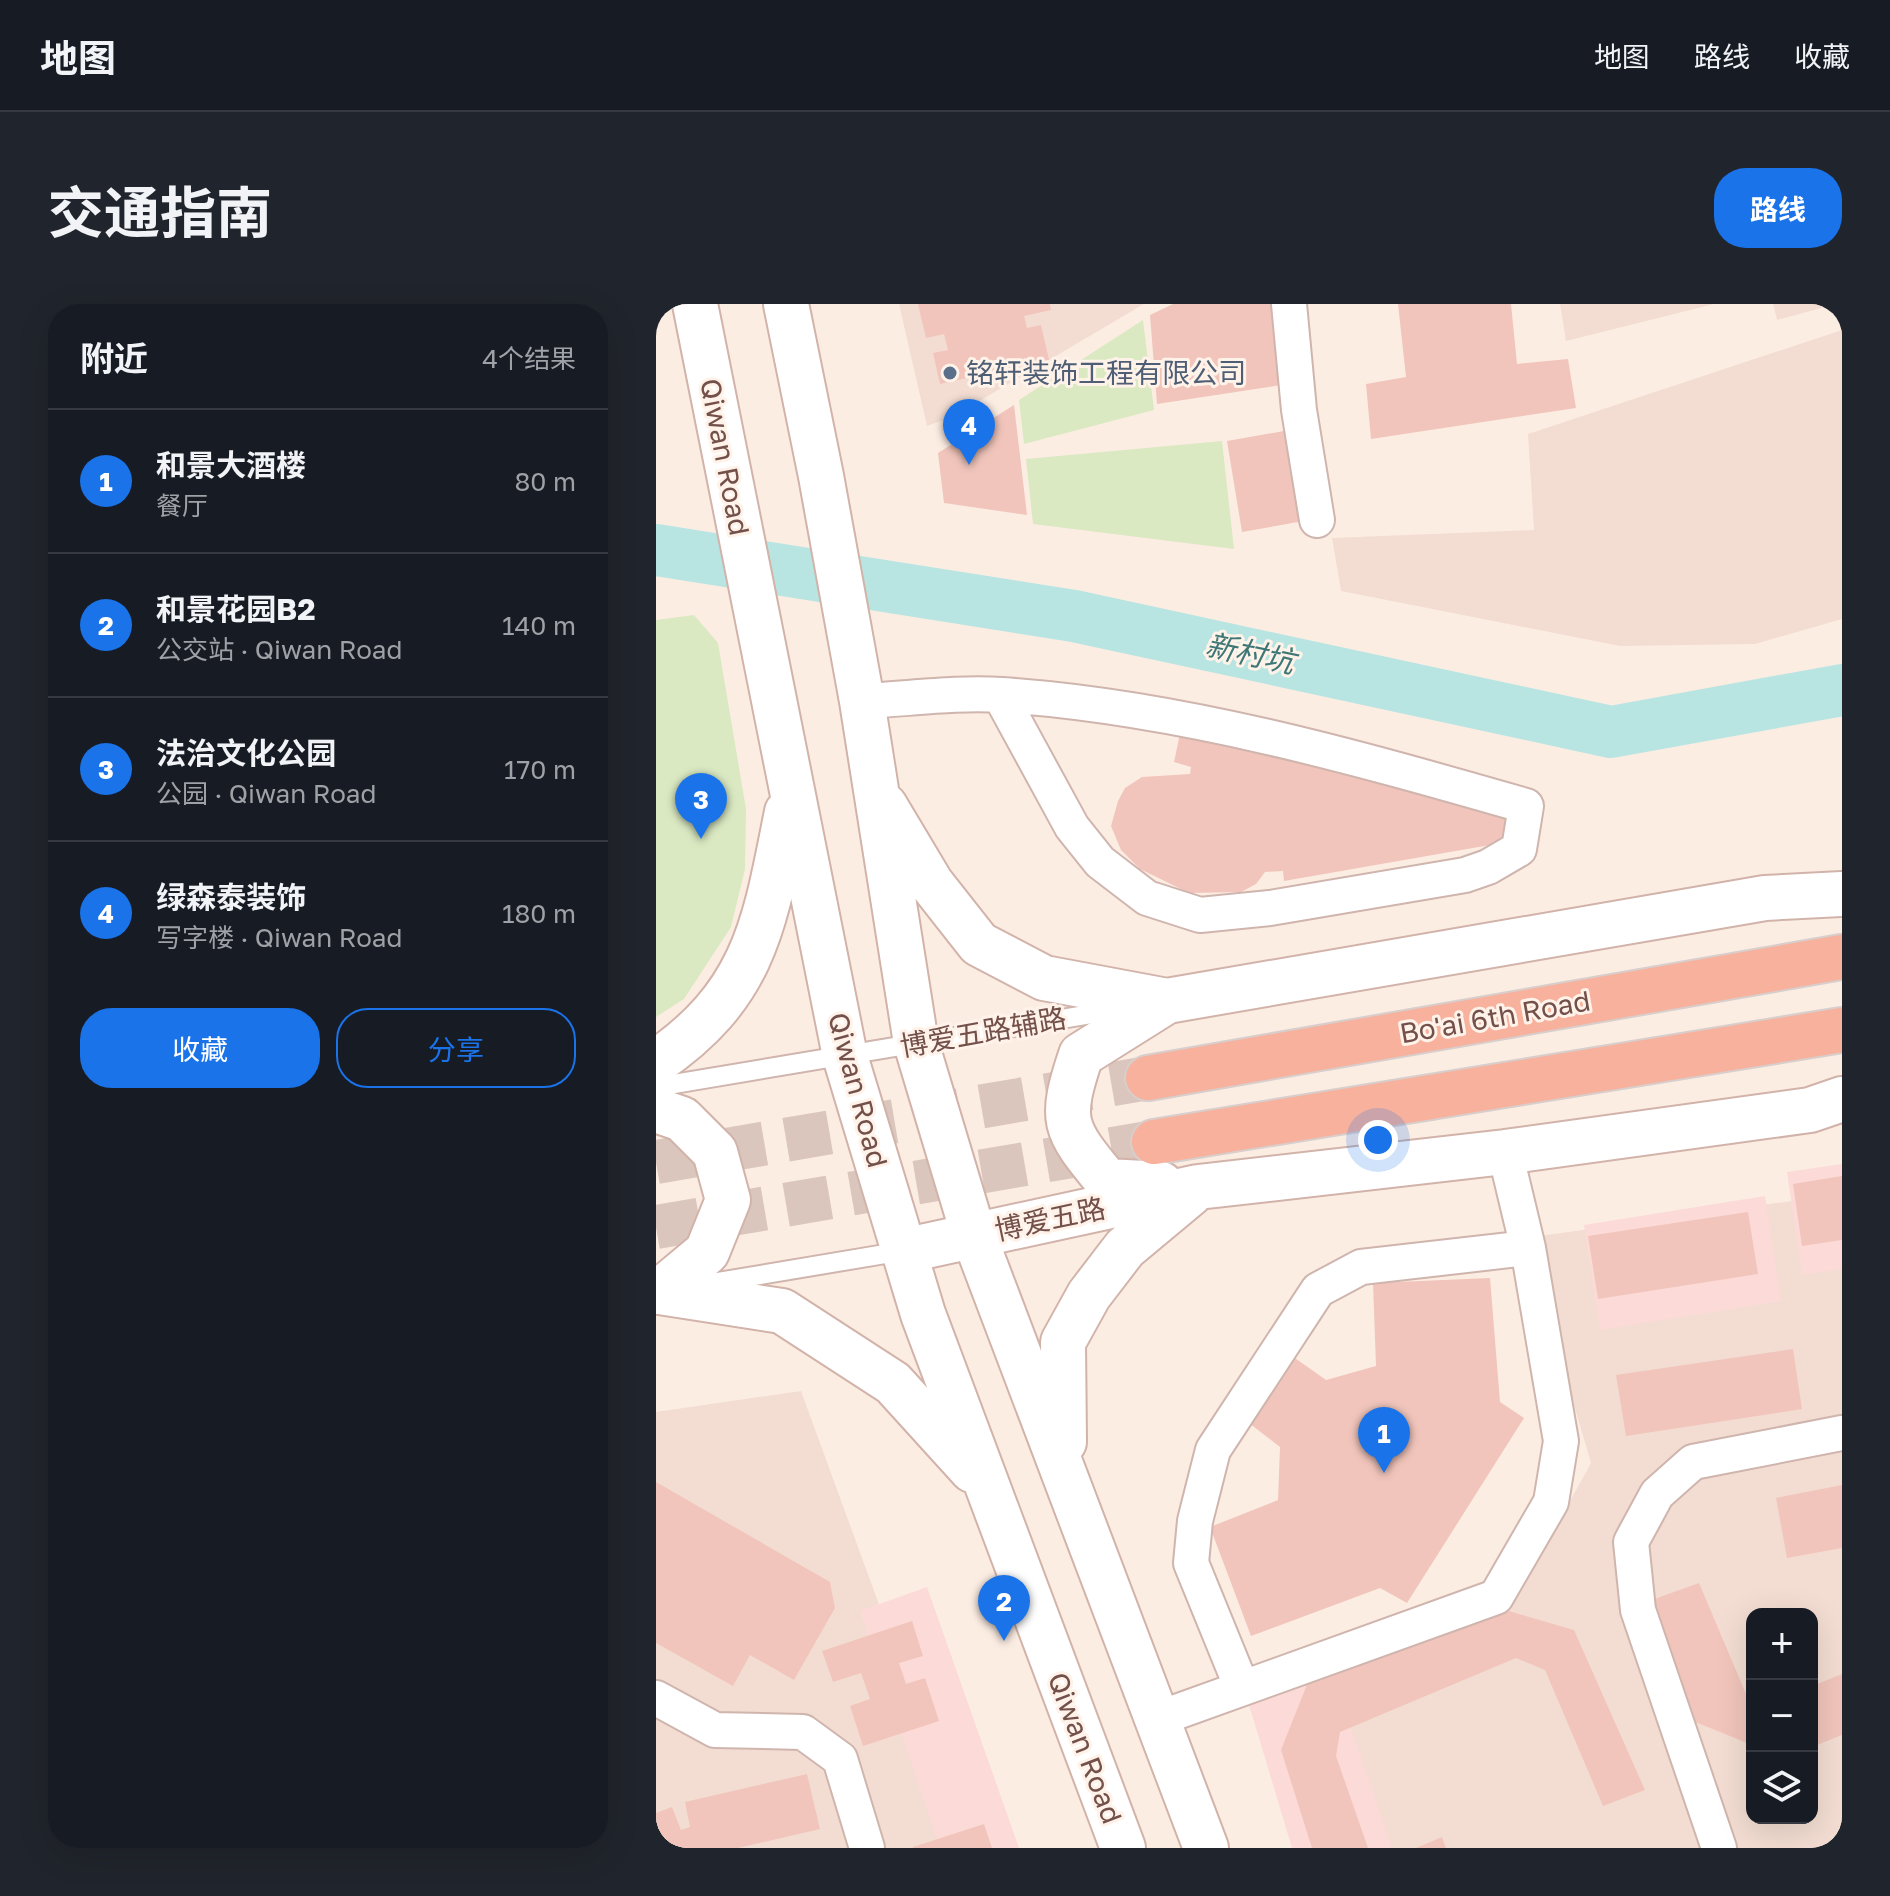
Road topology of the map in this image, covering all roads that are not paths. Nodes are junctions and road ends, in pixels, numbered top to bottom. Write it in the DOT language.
graph roads {
  1 [pos="695,304"];
  2 [pos="786,304"];
  3 [pos="1289,304"];
  4 [pos="1317,520"];
  5 [pos="1000,695"];
  6 [pos="862,701"];
  7 [pos="873,784"];
  8 [pos="791,794"];
  9 [pos="1842,894"];
  10 [pos="1842,957"];
  11 [pos="1167,1001"];
  12 [pos="1842,1030"];
  13 [pos="916,1043"];
  14 [pos="845,1056"];
  15 [pos="656,1062"];
  16 [pos="1148,1078"];
  17 [pos="656,1087"];
  18 [pos="1826,1104"];
  19 [pos="656,1110"];
  20 [pos="1154,1142"];
  21 [pos="1505,1152"];
  22 [pos="1198,1187"];
  23 [pos="974,1236"];
  24 [pos="1528,1248"];
  25 [pos="903,1251"];
  26 [pos="658,1292"];
  27 [pos="1842,1433"];
  28 [pos="1064,1473"];
  29 [pos="985,1484"];
  30 [pos="1242,1688"];
  31 [pos="656,1698"];
  32 [pos="1157,1719"];
  33 [pos="867,1848"];
  34 [pos="1123,1848"];
  35 [pos="1206,1848"];
  36 [pos="1719,1848"];
  1 -- 8 [label="main road, Qiwan Road"];
  2 -- 6 [label="main road"];
  3 -- 4 [label="street"];
  5 -- 5 [label="street"];
  5 -- 6 [label="street"];
  6 -- 7 [label="main road"];
  7 -- 11 [label="main road"];
  7 -- 13 [label="main road"];
  8 -- 14 [label="main road, Qiwan Road"];
  8 -- 15 [label="main road"];
  9 -- 11 [label="main road"];
  10 -- 16 [label="highway, Bo'ai 6th Road"];
  11 -- 13 [label="lane, 博爱五路辅路"];
  11 -- 22 [label="main road"];
  12 -- 20 [label="highway"];
  13 -- 14 [label="lane, 博爱五路辅路"];
  13 -- 23 [label="main road"];
  14 -- 17 [label="lane, 博爱五路辅路"];
  14 -- 25 [label="main road, Qiwan Road"];
  18 -- 21 [label="main road"];
  19 -- 26 [label="main road"];
  21 -- 22 [label="main road"];
  21 -- 24 [label="street"];
  22 -- 23 [label="main road, 博爱五路"];
  22 -- 28 [label="main road"];
  23 -- 25 [label="main road, 博爱五路"];
  23 -- 28 [label="main road"];
  24 -- 30 [label="street"];
  24 -- 30 [label="street"];
  25 -- 26 [label="lane"];
  25 -- 29 [label="main road, Qiwan Road"];
  26 -- 29 [label="main road"];
  27 -- 36 [label="street"];
  28 -- 32 [label="main road"];
  29 -- 34 [label="main road, Qiwan Road"];
  30 -- 32 [label="street"];
  31 -- 33 [label="street"];
  32 -- 35 [label="main road"];
}
